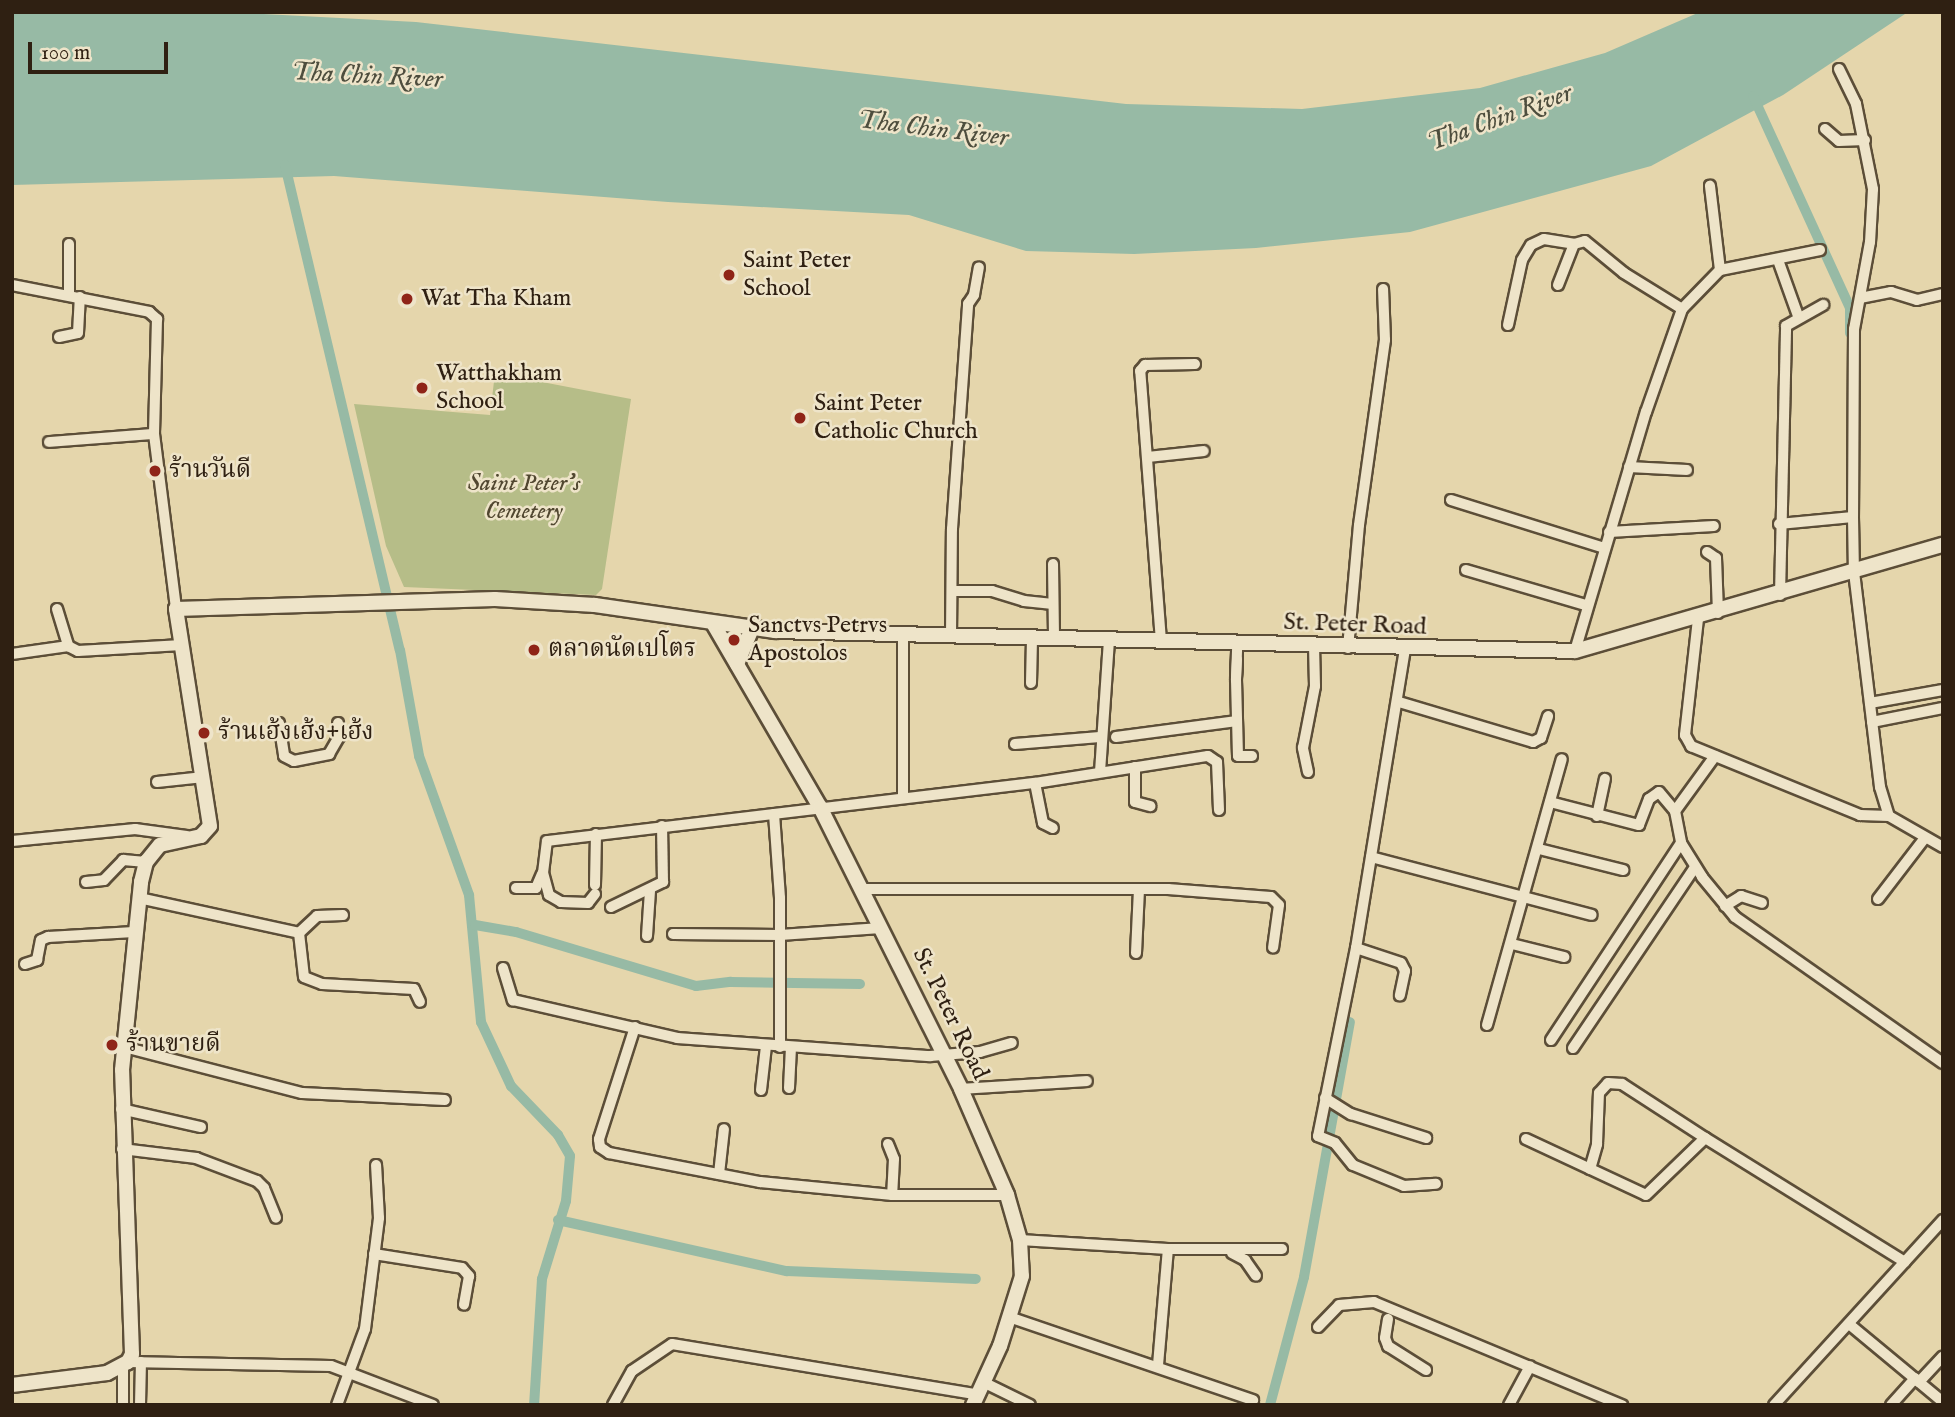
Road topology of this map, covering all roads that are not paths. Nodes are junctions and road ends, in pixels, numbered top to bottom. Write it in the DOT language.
graph roads {
  1 [pos="1839,69"];
  2 [pos="1825,129"];
  3 [pos="1865,139"];
  4 [pos="1710,186"];
  5 [pos="69,244"];
  6 [pos="1574,244"];
  7 [pos="1820,250"];
  8 [pos="1778,260"];
  9 [pos="979,267"];
  10 [pos="1720,270"];
  11 [pos="12,285"];
  12 [pos="1558,285"];
  13 [pos="1383,289"];
  14 [pos="1943,293"];
  15 [pos="75,296"];
  16 [pos="1860,298"];
  17 [pos="1823,305"];
  18 [pos="1682,309"];
  19 [pos="1798,316"];
  20 [pos="1508,325"];
  21 [pos="59,337"];
  22 [pos="1195,363"];
  23 [pos="154,434"];
  24 [pos="49,442"];
  25 [pos="1204,451"];
  26 [pos="1148,457"];
  27 [pos="1629,467"];
  28 [pos="1687,470"];
  29 [pos="1451,500"];
  30 [pos="1853,517"];
  31 [pos="1779,524"];
  32 [pos="1714,526"];
  33 [pos="1609,532"];
  34 [pos="1943,545"];
  35 [pos="1604,548"];
  36 [pos="1707,552"];
  37 [pos="1053,564"];
  38 [pos="1466,570"];
  39 [pos="1854,572"];
  40 [pos="952,591"];
  41 [pos="1780,595"];
  42 [pos="1053,604"];
  43 [pos="1586,605"];
  44 [pos="57,609"];
  45 [pos="176,609"];
  46 [pos="1717,613"];
  47 [pos="1698,619"];
  48 [pos="714,625"];
  49 [pos="752,628"];
  50 [pos="904,634"];
  51 [pos="951,636"];
  52 [pos="1032,638"];
  53 [pos="1054,638"];
  54 [pos="1109,640"];
  55 [pos="1161,641"];
  56 [pos="1237,643"];
  57 [pos="182,645"];
  58 [pos="68,646"];
  59 [pos="1314,646"];
  60 [pos="1348,648"];
  61 [pos="1405,649"];
  62 [pos="1575,651"];
  63 [pos="12,654"];
  64 [pos="737,664"];
  65 [pos="1031,683"];
  66 [pos="1943,690"];
  67 [pos="1399,702"];
  68 [pos="1870,703"];
  69 [pos="1943,708"];
  70 [pos="1548,716"];
  71 [pos="1237,721"];
  72 [pos="1872,722"];
  73 [pos="279,723"];
  74 [pos="338,723"];
  75 [pos="1100,737"];
  76 [pos="1116,737"];
  77 [pos="1015,744"];
  78 [pos="1252,756"];
  79 [pos="1715,756"];
  80 [pos="1562,759"];
  81 [pos="1135,767"];
  82 [pos="1100,772"];
  83 [pos="1308,772"];
  84 [pos="204,777"];
  85 [pos="1605,779"];
  86 [pos="157,782"];
  87 [pos="1035,783"];
  88 [pos="903,798"];
  89 [pos="1550,802"];
  90 [pos="1150,806"];
  91 [pos="820,807"];
  92 [pos="1219,810"];
  93 [pos="1675,811"];
  94 [pos="774,814"];
  95 [pos="1597,816"];
  96 [pos="1889,816"];
  97 [pos="662,826"];
  98 [pos="1053,828"];
  99 [pos="596,834"];
  100 [pos="187,836"];
  101 [pos="1924,839"];
  102 [pos="12,841"];
  103 [pos="1681,843"];
  104 [pos="1943,846"];
  105 [pos="1539,849"];
  106 [pos="1371,856"];
  107 [pos="146,862"];
  108 [pos="1695,867"];
  109 [pos="1623,870"];
  110 [pos="543,873"];
  111 [pos="86,881"];
  112 [pos="516,888"];
  113 [pos="860,889"];
  114 [pos="1139,889"];
  115 [pos="650,891"];
  116 [pos="1524,896"];
  117 [pos="139,898"];
  118 [pos="1878,899"];
  119 [pos="1762,903"];
  120 [pos="1725,906"];
  121 [pos="611,907"];
  122 [pos="343,915"];
  123 [pos="1592,915"];
  124 [pos="881,928"];
  125 [pos="134,932"];
  126 [pos="299,933"];
  127 [pos="673,934"];
  128 [pos="780,935"];
  129 [pos="647,936"];
  130 [pos="1512,944"];
  131 [pos="1273,948"];
  132 [pos="1356,948"];
  133 [pos="1136,953"];
  134 [pos="1564,957"];
  135 [pos="25,964"];
  136 [pos="503,968"];
  137 [pos="1400,995"];
  138 [pos="420,1002"];
  139 [pos="1487,1026"];
  140 [pos="635,1027"];
  141 [pos="1551,1040"];
  142 [pos="1012,1043"];
  143 [pos="766,1046"];
  144 [pos="124,1047"];
  145 [pos="785,1047"];
  146 [pos="1573,1048"];
  147 [pos="943,1055"];
  148 [pos="1943,1063"];
  149 [pos="1087,1082"];
  150 [pos="789,1088"];
  151 [pos="961,1088"];
  152 [pos="761,1090"];
  153 [pos="1327,1099"];
  154 [pos="445,1100"];
  155 [pos="121,1109"];
  156 [pos="201,1127"];
  157 [pos="724,1129"];
  158 [pos="1426,1138"];
  159 [pos="1705,1138"];
  160 [pos="1527,1139"];
  161 [pos="888,1144"];
  162 [pos="122,1149"];
  163 [pos="376,1166"];
  164 [pos="1590,1169"];
  165 [pos="719,1174"];
  166 [pos="1436,1184"];
  167 [pos="892,1195"];
  168 [pos="1007,1195"];
  169 [pos="276,1218"];
  170 [pos="1943,1220"];
  171 [pos="1020,1240"];
  172 [pos="1168,1249"];
  173 [pos="1282,1249"];
  174 [pos="1230,1251"];
  175 [pos="374,1254"];
  176 [pos="1905,1262"];
  177 [pos="1256,1276"];
  178 [pos="464,1305"];
  179 [pos="1391,1314"];
  180 [pos="1009,1317"];
  181 [pos="1849,1324"];
  182 [pos="1318,1327"];
  183 [pos="1943,1356"];
  184 [pos="131,1363"];
  185 [pos="1158,1365"];
  186 [pos="1530,1366"];
  187 [pos="1426,1370"];
  188 [pos="350,1371"];
  189 [pos="1917,1380"];
  190 [pos="12,1385"];
  191 [pos="979,1394"];
  192 [pos="1253,1400"];
  193 [pos="1943,1402"];
  194 [pos="123,1405"];
  195 [pos="140,1405"];
  196 [pos="337,1405"];
  197 [pos="433,1405"];
  198 [pos="613,1405"];
  199 [pos="1030,1405"];
  200 [pos="1509,1405"];
  201 [pos="1622,1405"];
  202 [pos="1774,1405"];
  203 [pos="1891,1405"];
  1 -- 3 [label="street"];
  2 -- 3 [label="street"];
  3 -- 16 [label="street"];
  4 -- 10 [label="street"];
  5 -- 15 [label="street"];
  6 -- 12 [label="street"];
  6 -- 18 [label="street"];
  6 -- 20 [label="street"];
  7 -- 8 [label="street"];
  8 -- 10 [label="street"];
  8 -- 19 [label="street"];
  9 -- 40 [label="street"];
  10 -- 18 [label="street"];
  11 -- 15 [label="street"];
  13 -- 60 [label="street"];
  14 -- 16 [label="street"];
  15 -- 21 [label="street"];
  15 -- 23 [label="street"];
  16 -- 30 [label="street"];
  17 -- 19 [label="street"];
  18 -- 27 [label="street"];
  19 -- 31 [label="street"];
  22 -- 26 [label="street"];
  23 -- 24 [label="street"];
  23 -- 45 [label="street"];
  25 -- 26 [label="street"];
  26 -- 55 [label="street"];
  27 -- 28 [label="street"];
  27 -- 33 [label="street"];
  29 -- 35 [label="street"];
  30 -- 31 [label="street"];
  30 -- 39 [label="street"];
  31 -- 41 [label="street"];
  32 -- 33 [label="street"];
  33 -- 35 [label="street"];
  34 -- 39 [label="street, St. Peter Road"];
  35 -- 43 [label="street"];
  36 -- 46 [label="street"];
  37 -- 42 [label="street"];
  38 -- 43 [label="street"];
  39 -- 41 [label="street, St. Peter Road"];
  39 -- 68 [label="street"];
  40 -- 42 [label="street"];
  40 -- 51 [label="street"];
  41 -- 46 [label="street, St. Peter Road"];
  42 -- 53 [label="street"];
  43 -- 62 [label="street"];
  44 -- 58 [label="street"];
  45 -- 48 [label="street"];
  45 -- 57 [label="street"];
  46 -- 47 [label="street, St. Peter Road"];
  47 -- 62 [label="street, St. Peter Road"];
  47 -- 79 [label="street"];
  48 -- 49 [label="street, St. Peter Road"];
  48 -- 64 [label="street, St. Peter Road"];
  49 -- 50 [label="street, St. Peter Road"];
  49 -- 64 [label="street"];
  50 -- 51 [label="street, St. Peter Road"];
  50 -- 88 [label="street"];
  51 -- 52 [label="street, St. Peter Road"];
  52 -- 53 [label="street, St. Peter Road"];
  52 -- 65 [label="street"];
  53 -- 54 [label="street, St. Peter Road"];
  54 -- 55 [label="street, St. Peter Road"];
  54 -- 75 [label="street"];
  55 -- 56 [label="street, St. Peter Road"];
  56 -- 59 [label="street, St. Peter Road"];
  56 -- 71 [label="street"];
  57 -- 58 [label="street"];
  57 -- 84 [label="street"];
  58 -- 63 [label="street"];
  59 -- 60 [label="street, St. Peter Road"];
  59 -- 83 [label="street"];
  60 -- 61 [label="street, St. Peter Road"];
  61 -- 62 [label="street, St. Peter Road"];
  61 -- 67 [label="street"];
  64 -- 91 [label="street, St. Peter Road"];
  66 -- 68 [label="street"];
  67 -- 70 [label="street"];
  67 -- 106 [label="street"];
  68 -- 72 [label="street"];
  69 -- 72 [label="street"];
  71 -- 76 [label="street"];
  71 -- 78 [label="street"];
  72 -- 96 [label="street"];
  73 -- 74 [label="street"];
  75 -- 77 [label="street"];
  75 -- 82 [label="street"];
  79 -- 93 [label="street"];
  79 -- 96 [label="street"];
  80 -- 89 [label="street"];
  81 -- 82 [label="street"];
  81 -- 90 [label="street"];
  81 -- 92 [label="street"];
  82 -- 87 [label="street"];
  84 -- 86 [label="street"];
  84 -- 100 [label="street"];
  85 -- 95 [label="street"];
  87 -- 88 [label="street"];
  87 -- 98 [label="street"];
  88 -- 91 [label="street"];
  89 -- 95 [label="street"];
  89 -- 105 [label="street"];
  91 -- 94 [label="street"];
  91 -- 113 [label="street, St. Peter Road"];
  93 -- 95 [label="street"];
  93 -- 103 [label="street"];
  94 -- 97 [label="street"];
  94 -- 128 [label="street"];
  96 -- 101 [label="street"];
  97 -- 99 [label="street"];
  97 -- 115 [label="street"];
  99 -- 110 [label="street"];
  99 -- 110 [label="street"];
  100 -- 102 [label="street"];
  100 -- 107 [label="street"];
  101 -- 104 [label="street"];
  101 -- 118 [label="street"];
  103 -- 108 [label="street"];
  103 -- 141 [label="street"];
  105 -- 109 [label="street"];
  105 -- 116 [label="street"];
  106 -- 116 [label="street"];
  106 -- 132 [label="street"];
  107 -- 111 [label="street"];
  107 -- 117 [label="street"];
  108 -- 120 [label="street"];
  108 -- 146 [label="street"];
  110 -- 112 [label="street"];
  113 -- 114 [label="street"];
  113 -- 124 [label="street, St. Peter Road"];
  114 -- 131 [label="street"];
  114 -- 133 [label="street"];
  115 -- 121 [label="street"];
  115 -- 129 [label="street"];
  116 -- 123 [label="street"];
  116 -- 130 [label="street"];
  117 -- 125 [label="street"];
  117 -- 126 [label="street"];
  119 -- 120 [label="street"];
  120 -- 148 [label="street"];
  122 -- 126 [label="street"];
  124 -- 128 [label="street"];
  124 -- 147 [label="street, St. Peter Road"];
  125 -- 135 [label="street"];
  125 -- 144 [label="street"];
  126 -- 138 [label="street"];
  127 -- 128 [label="street"];
  128 -- 145 [label="street"];
  130 -- 134 [label="street"];
  130 -- 139 [label="street"];
  132 -- 137 [label="street"];
  132 -- 153 [label="street"];
  136 -- 140 [label="street"];
  140 -- 143 [label="street"];
  140 -- 165 [label="street"];
  142 -- 147 [label="street"];
  143 -- 145 [label="street"];
  143 -- 152 [label="street"];
  144 -- 154 [label="street"];
  144 -- 155 [label="street"];
  145 -- 147 [label="street"];
  145 -- 150 [label="street"];
  147 -- 151 [label="street, St. Peter Road"];
  149 -- 151 [label="street"];
  151 -- 168 [label="street, St. Peter Road"];
  153 -- 158 [label="street"];
  153 -- 166 [label="street"];
  155 -- 156 [label="street"];
  155 -- 162 [label="street"];
  157 -- 165 [label="street"];
  159 -- 164 [label="street"];
  159 -- 164 [label="street"];
  159 -- 176 [label="street"];
  160 -- 164 [label="street"];
  161 -- 167 [label="street"];
  162 -- 169 [label="street"];
  162 -- 184 [label="street"];
  163 -- 175 [label="street"];
  165 -- 167 [label="street"];
  167 -- 168 [label="street"];
  168 -- 171 [label="street, St. Peter Road"];
  170 -- 176 [label="street"];
  171 -- 172 [label="street"];
  171 -- 180 [label="street, St. Peter Road"];
  172 -- 174 [label="street"];
  172 -- 185 [label="street"];
  173 -- 174 [label="street"];
  174 -- 177 [label="street"];
  175 -- 178 [label="street"];
  175 -- 188 [label="street"];
  176 -- 181 [label="street"];
  179 -- 182 [label="street"];
  179 -- 186 [label="street"];
  179 -- 187 [label="street"];
  180 -- 185 [label="street"];
  180 -- 191 [label="street, St. Peter Road"];
  181 -- 189 [label="street"];
  181 -- 202 [label="street"];
  183 -- 189 [label="street"];
  184 -- 188 [label="street"];
  184 -- 190 [label="street"];
  184 -- 194 [label="street"];
  184 -- 195 [label="street"];
  185 -- 192 [label="street"];
  186 -- 200 [label="street"];
  186 -- 201 [label="street"];
  188 -- 196 [label="street"];
  188 -- 197 [label="street"];
  189 -- 193 [label="street"];
  189 -- 203 [label="street"];
  191 -- 198 [label="street"];
  191 -- 199 [label="street"];
}
